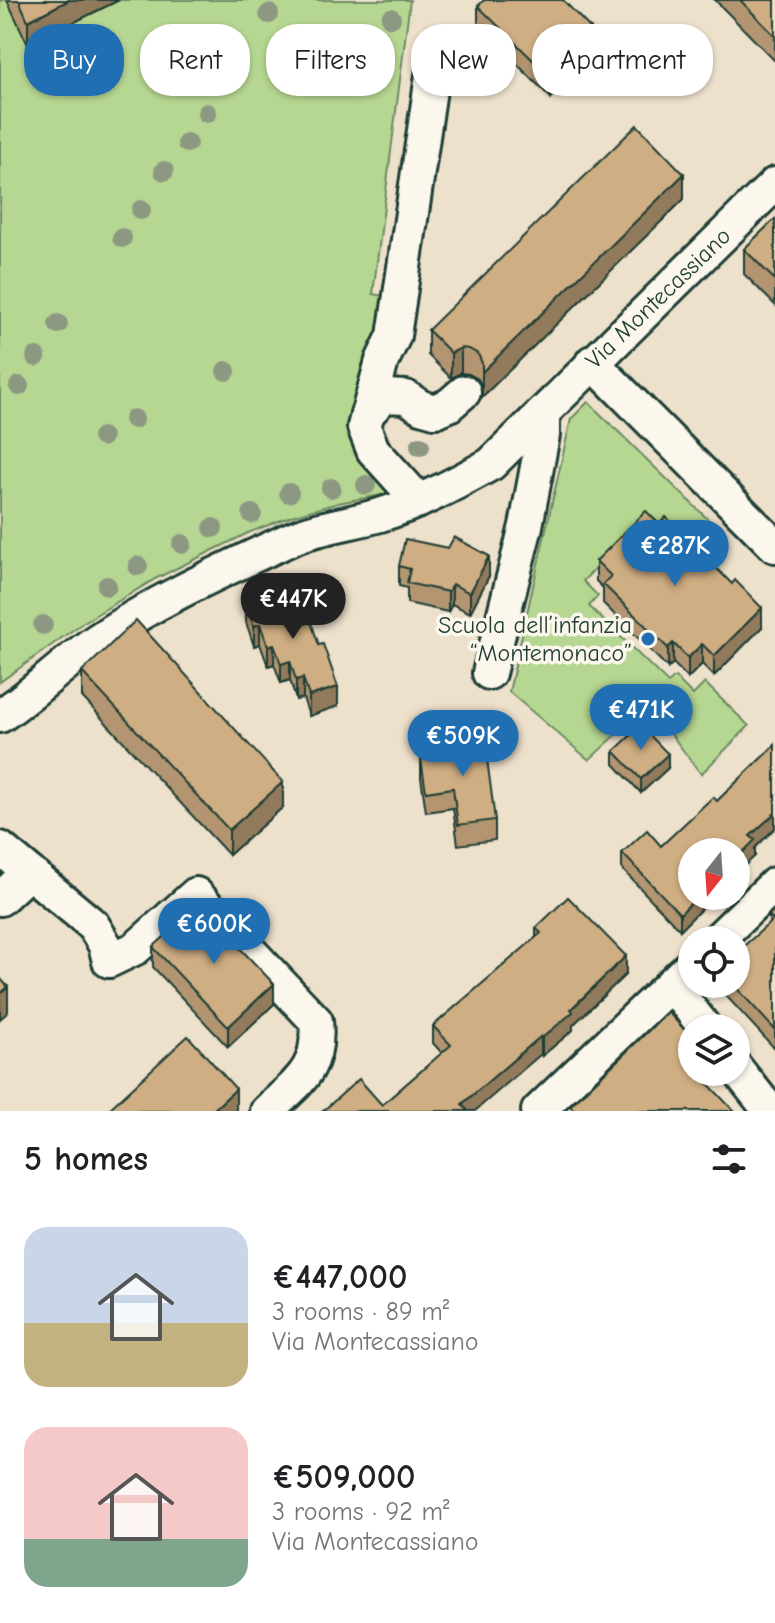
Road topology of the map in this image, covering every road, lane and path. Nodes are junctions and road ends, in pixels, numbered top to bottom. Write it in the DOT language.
graph roads {
  1 [pos="429,96"];
  2 [pos="775,184"];
  3 [pos="592,362"];
  4 [pos="464,392"];
  5 [pos="543,413"];
  6 [pos="367,414"];
  7 [pos="419,501"];
  8 [pos="775,546"];
  9 [pos="489,673"];
  10 [pos="0,716"];
  11 [pos="0,848"];
  12 [pos="29,872"];
  13 [pos="775,884"];
  14 [pos="0,899"];
  15 [pos="732,926"];
  16 [pos="678,977"];
  17 [pos="750,1086"];
  18 [pos="267,1111"];
  19 [pos="538,1111"];
  20 [pos="770,1111"];
  1 -- 6 [label="street"];
  2 -- 3 [label="street, Via Montecassiano"];
  3 -- 5 [label="street, Via Montecassiano"];
  3 -- 8 [label="street"];
  4 -- 6 [label="street"];
  5 -- 7 [label="street, Via Montecassiano"];
  5 -- 9 [label="street"];
  6 -- 7 [label="street"];
  7 -- 10 [label="street, Via Montecassiano"];
  11 -- 12 [label="street"];
  12 -- 14 [label="street"];
  12 -- 18 [label="street"];
  13 -- 15 [label="street"];
  16 -- 19 [label="street"];
  17 -- 20 [label="street"];
}
